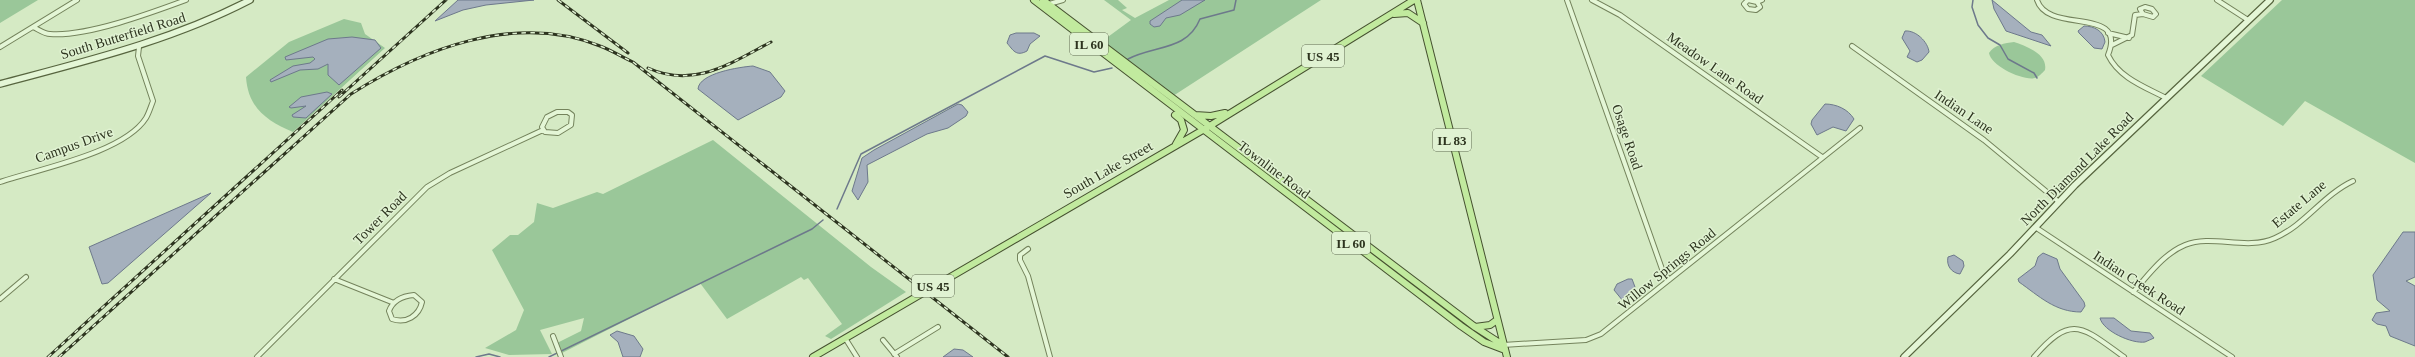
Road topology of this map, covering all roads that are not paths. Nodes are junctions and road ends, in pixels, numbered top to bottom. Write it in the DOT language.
graph roads {
  1 [pos="77,0"];
  2 [pos="186,0"];
  3 [pos="250,0"];
  4 [pos="1034,0"];
  5 [pos="1064,0"];
  6 [pos="1414,0"];
  7 [pos="1417,0"];
  8 [pos="1567,0"];
  9 [pos="1592,0"];
  10 [pos="1762,0"];
  11 [pos="2036,0"];
  12 [pos="2217,0"];
  13 [pos="2270,0"];
  14 [pos="1048,1"];
  15 [pos="1757,2"];
  16 [pos="1390,14"];
  17 [pos="2143,14"];
  18 [pos="2248,20"];
  19 [pos="1423,23"];
  20 [pos="33,27"];
  21 [pos="2108,33"];
  22 [pos="2129,38"];
  23 [pos="2112,45"];
  24 [pos="1852,46"];
  25 [pos="0,47"];
  26 [pos="139,47"];
  27 [pos="0,84"];
  28 [pos="2166,98"];
  29 [pos="1161,99"];
  30 [pos="1236,109"];
  31 [pos="1190,113"];
  32 [pos="1205,128"];
  33 [pos="1860,128"];
  34 [pos="543,130"];
  35 [pos="1176,145"];
  36 [pos="1822,157"];
  37 [pos="2353,181"];
  38 [pos="0,182"];
  39 [pos="2059,202"];
  40 [pos="2035,227"];
  41 [pos="1028,249"];
  42 [pos="26,277"];
  43 [pos="334,279"];
  44 [pos="1669,280"];
  45 [pos="2133,292"];
  46 [pos="0,299"];
  47 [pos="394,303"];
  48 [pos="1497,320"];
  49 [pos="938,327"];
  50 [pos="1475,327"];
  51 [pos="553,336"];
  52 [pos="845,338"];
  53 [pos="883,340"];
  54 [pos="1505,351"];
  55 [pos="895,355"];
  56 [pos="257,357"];
  57 [pos="560,357"];
  58 [pos="813,357"];
  59 [pos="857,357"];
  60 [pos="1050,357"];
  61 [pos="1904,357"];
  62 [pos="2034,357"];
  63 [pos="2124,357"];
  64 [pos="2232,357"];
  1 -- 20 [label="street"];
  2 -- 20 [label="street"];
  3 -- 26 [label="street, South Butterfield Road"];
  4 -- 29 [label="main road, Townline Road / IL 60"];
  5 -- 14 [label="street"];
  6 -- 16 [label="main road, South Lake Street / US 45"];
  7 -- 19 [label="main road, IL 83"];
  8 -- 44 [label="street, Osage Road"];
  9 -- 36 [label="street, Meadow Lane Road"];
  10 -- 15 [label="street"];
  11 -- 21 [label="street"];
  12 -- 18 [label="street"];
  13 -- 18 [label="street, North Diamond Lake Road"];
  14 -- 31 [label="main road, Townline Road / IL 60"];
  16 -- 19 [label="main road"];
  16 -- 30 [label="main road, South Lake Street / US 45"];
  17 -- 22 [label="street"];
  18 -- 28 [label="street, North Diamond Lake Road"];
  19 -- 48 [label="main road, IL 83"];
  20 -- 25 [label="street"];
  21 -- 22 [label="street"];
  21 -- 23 [label="street"];
  22 -- 23 [label="street"];
  23 -- 28 [label="street"];
  24 -- 39 [label="street, Indian Lane"];
  26 -- 27 [label="street, South Butterfield Road"];
  26 -- 38 [label="street, Campus Drive"];
  28 -- 39 [label="street, North Diamond Lake Road"];
  29 -- 32 [label="main road, Townline Road / IL 60"];
  29 -- 35 [label="main road"];
  30 -- 31 [label="main road"];
  30 -- 32 [label="main road, South Lake Street / US 45"];
  31 -- 32 [label="main road, Townline Road / IL 60"];
  32 -- 35 [label="main road, South Lake Street / US 45"];
  32 -- 50 [label="main road, Townline Road / IL 60"];
  32 -- 54 [label="main road, Townline Road / IL 60"];
  33 -- 36 [label="street, Willow Springs Road"];
  34 -- 34 [label="street"];
  34 -- 43 [label="street, Tower Road"];
  35 -- 52 [label="main road, South Lake Street / US 45"];
  36 -- 44 [label="street, Willow Springs Road"];
  37 -- 45 [label="street, Estate Lane"];
  39 -- 40 [label="street, North Diamond Lake Road"];
  40 -- 45 [label="street, Indian Creek Road"];
  40 -- 61 [label="street, North Diamond Lake Road"];
  41 -- 60 [label="street"];
  42 -- 46 [label="street"];
  43 -- 47 [label="street"];
  43 -- 56 [label="street, Tower Road"];
  44 -- 54 [label="street, Willow Springs Road"];
  45 -- 64 [label="street, Indian Creek Road"];
  47 -- 47 [label="street"];
  48 -- 50 [label="main road"];
  48 -- 54 [label="main road, IL 83"];
  49 -- 55 [label="street"];
  50 -- 54 [label="main road, Townline Road / IL 60"];
  51 -- 57 [label="street"];
  52 -- 58 [label="main road, South Lake Street / US 45"];
  52 -- 59 [label="street"];
  53 -- 55 [label="street"];
  62 -- 63 [label="street"];
}
